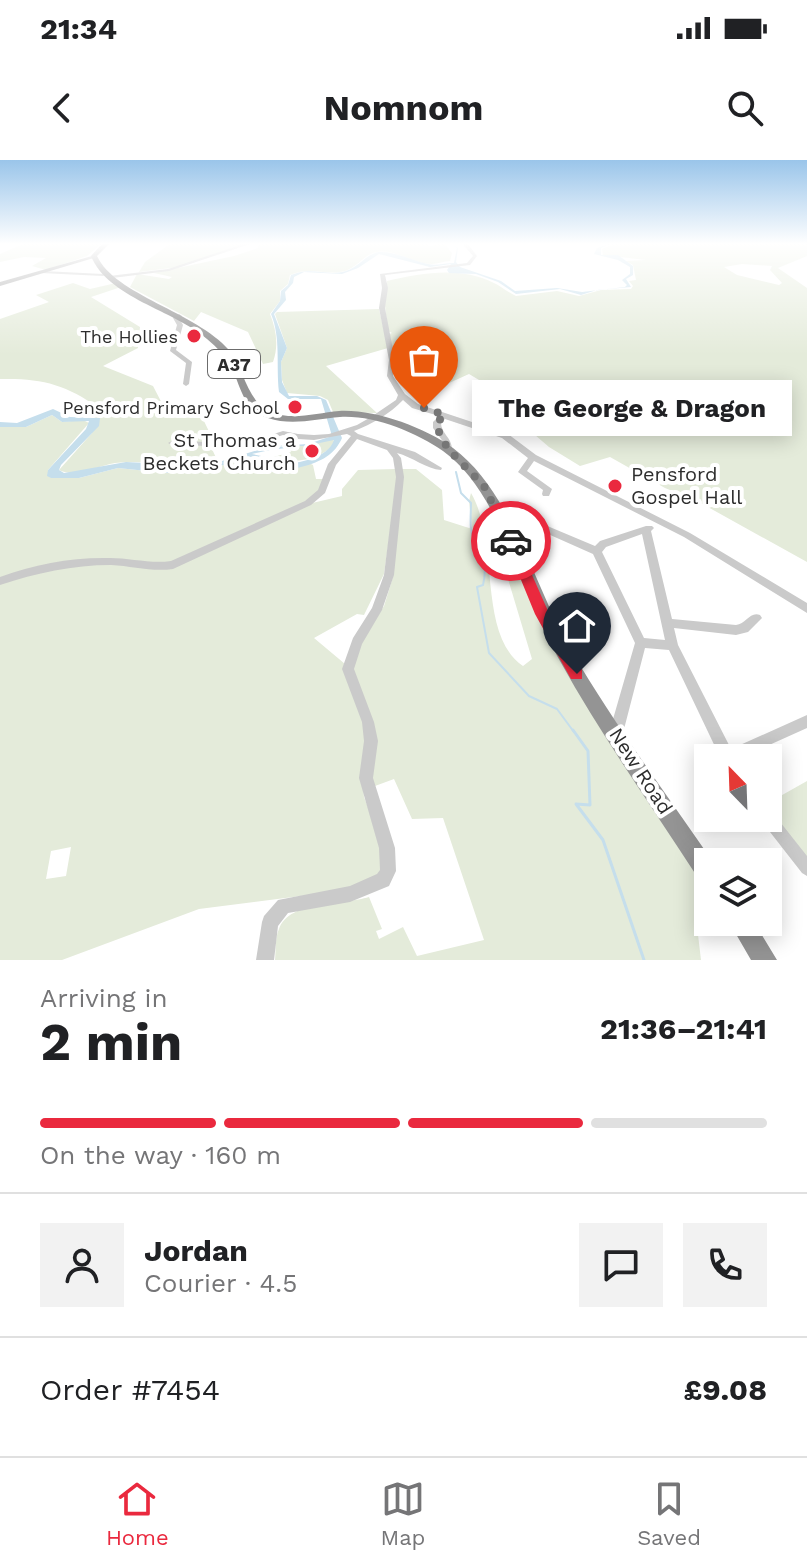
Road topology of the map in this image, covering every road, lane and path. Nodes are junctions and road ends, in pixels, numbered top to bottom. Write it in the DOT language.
graph roads {
  1 [pos="115,280"];
  2 [pos="383,280"];
  3 [pos="179,316"];
  4 [pos="184,381"];
  5 [pos="402,395"];
  6 [pos="394,405"];
  7 [pos="415,406"];
  8 [pos="445,415"];
  9 [pos="278,417"];
  10 [pos="375,418"];
  11 [pos="283,433"];
  12 [pos="349,433"];
  13 [pos="172,443"];
  14 [pos="390,448"];
  15 [pos="448,449"];
  16 [pos="533,457"];
  17 [pos="438,468"];
  18 [pos="546,494"];
  19 [pos="495,507"];
  20 [pos="656,521"];
  21 [pos="485,529"];
  22 [pos="646,530"];
  23 [pos="513,546"];
  24 [pos="597,551"];
  25 [pos="0,581"];
  26 [pos="807,608"];
  27 [pos="756,618"];
  28 [pos="667,623"];
  29 [pos="641,643"];
  30 [pos="672,645"];
  31 [pos="807,721"];
  32 [pos="616,733"];
  33 [pos="719,744"];
  34 [pos="756,744"];
  35 [pos="779,832"];
  36 [pos="694,852"];
  37 [pos="807,868"];
  38 [pos="749,936"];
  39 [pos="265,960"];
  40 [pos="765,960"];
  1 -- 3 [label="highway, A37"];
  2 -- 5 [label="street"];
  3 -- 4 [label="street"];
  3 -- 9 [label="highway, A37"];
  5 -- 6 [label="street"];
  5 -- 7 [label="street"];
  6 -- 7 [label="street"];
  6 -- 10 [label="street"];
  7 -- 8 [label="street"];
  8 -- 15 [label="street"];
  8 -- 16 [label="street"];
  9 -- 10 [label="highway, New Road"];
  9 -- 11 [label="street"];
  10 -- 12 [label="street"];
  10 -- 15 [label="highway, New Road"];
  11 -- 12 [label="street"];
  11 -- 13 [label="street"];
  12 -- 14 [label="street"];
  12 -- 25 [label="street"];
  14 -- 17 [label="street"];
  14 -- 39 [label="street"];
  15 -- 19 [label="highway, New Road"];
  16 -- 18 [label="street"];
  16 -- 20 [label="street"];
  19 -- 23 [label="highway, New Road"];
  19 -- 24 [label="street"];
  20 -- 22 [label="street"];
  20 -- 26 [label="street"];
  21 -- 23 [label="street"];
  22 -- 24 [label="street"];
  22 -- 28 [label="street"];
  23 -- 32 [label="highway, New Road"];
  24 -- 29 [label="street"];
  27 -- 28 [label="street"];
  28 -- 30 [label="street"];
  29 -- 30 [label="street"];
  29 -- 32 [label="street"];
  30 -- 33 [label="street"];
  31 -- 34 [label="street"];
  32 -- 36 [label="highway, New Road"];
  35 -- 37 [label="street"];
  38 -- 40 [label="highway"];
}
